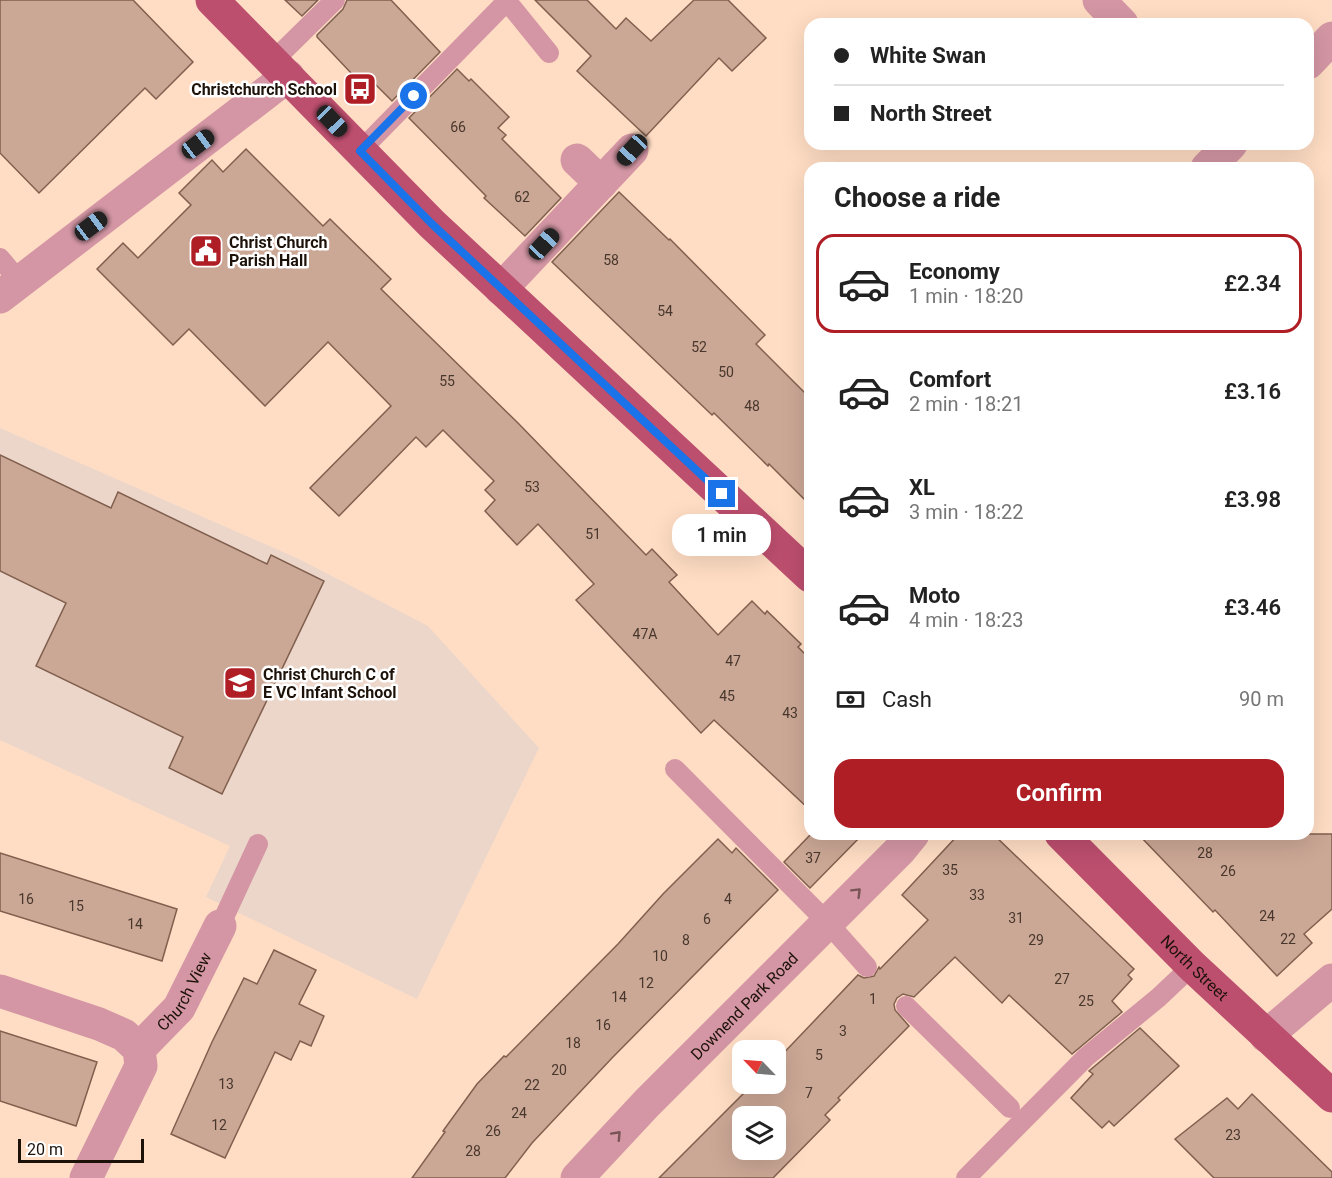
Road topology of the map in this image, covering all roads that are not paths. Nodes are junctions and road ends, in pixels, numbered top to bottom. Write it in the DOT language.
graph roads {
  1 [pos="335,0"];
  2 [pos="1099,0"];
  3 [pos="507,1"];
  4 [pos="222,3"];
  5 [pos="1116,18"];
  6 [pos="1332,38"];
  7 [pos="549,52"];
  8 [pos="1314,57"];
  9 [pos="280,69"];
  10 [pos="632,150"];
  11 [pos="1225,150"];
  12 [pos="360,151"];
  13 [pos="577,160"];
  14 [pos="1213,162"];
  15 [pos="601,183"];
  16 [pos="6,279"];
  17 [pos="501,289"];
  18 [pos="804,568"];
  19 [pos="675,769"];
  20 [pos="907,840"];
  21 [pos="1067,840"];
  22 [pos="258,844"];
  23 [pos="827,922"];
  24 [pos="220,926"];
  25 [pos="1192,966"];
  26 [pos="867,967"];
  27 [pos="1332,980"];
  28 [pos="0,991"];
  29 [pos="906,1006"];
  30 [pos="1266,1036"];
  31 [pos="139,1049"];
  32 [pos="1332,1096"];
  33 [pos="1010,1108"];
  34 [pos="86,1178"];
  35 [pos="577,1178"];
  36 [pos="966,1178"];
  1 -- 9 [label="lane"];
  2 -- 5 [label="street"];
  3 -- 7 [label="lane"];
  3 -- 12 [label="lane"];
  4 -- 9 [label="main road"];
  6 -- 8 [label="street"];
  9 -- 12 [label="main road"];
  9 -- 16 [label="street"];
  10 -- 15 [label="street"];
  11 -- 14 [label="street"];
  12 -- 17 [label="main road"];
  13 -- 15 [label="street"];
  15 -- 17 [label="street"];
  17 -- 18 [label="main road"];
  19 -- 23 [label="lane"];
  23 -- 20 [label="street, Downend Park Road, one-way"];
  21 -- 25 [label="main road, North Street"];
  22 -- 24 [label="lane"];
  23 -- 26 [label="lane"];
  35 -- 23 [label="street, Downend Park Road, one-way"];
  24 -- 31 [label="street, Church View"];
  25 -- 30 [label="main road, North Street"];
  25 -- 36 [label="lane"];
  27 -- 30 [label="street"];
  28 -- 31 [label="street"];
  29 -- 33 [label="lane"];
  30 -- 32 [label="main road, North Street"];
  31 -- 34 [label="street"];
}
